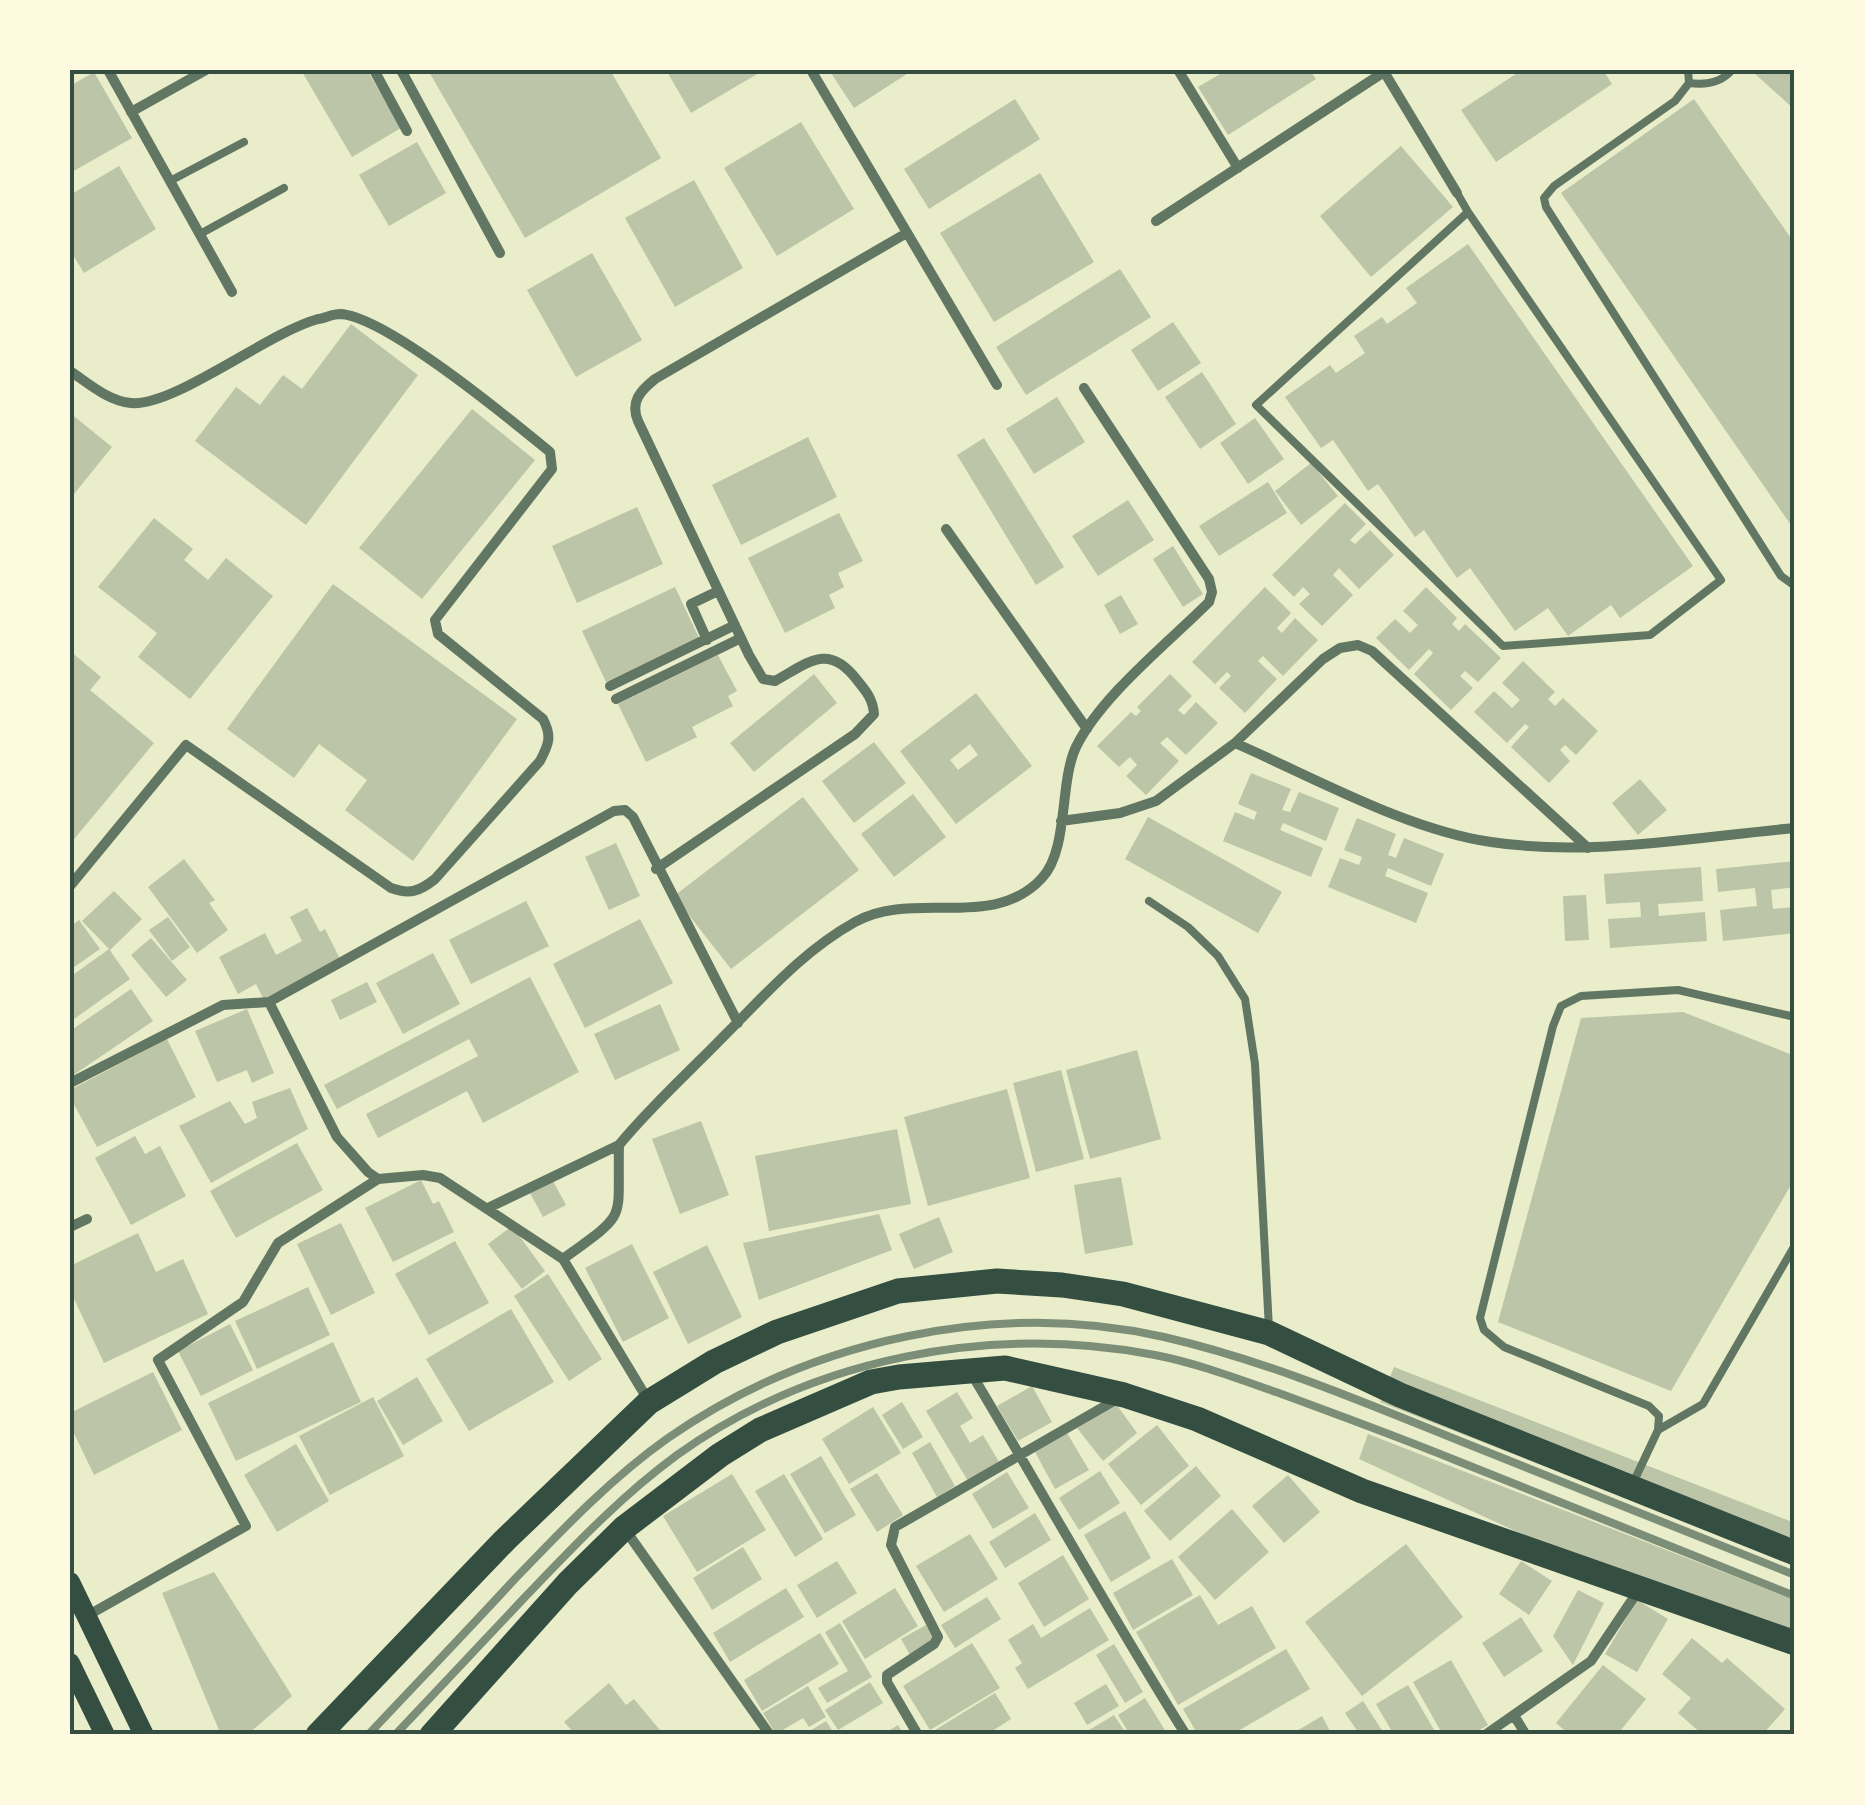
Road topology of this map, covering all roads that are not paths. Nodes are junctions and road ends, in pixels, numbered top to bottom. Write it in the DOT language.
graph roads {
  1 [pos="108,70"];
  2 [pos="206,70"];
  3 [pos="374,70"];
  4 [pos="401,70"];
  5 [pos="810,70"];
  6 [pos="1178,70"];
  7 [pos="1688,70"];
  8 [pos="1732,70"];
  9 [pos="1384,71"];
  10 [pos="1688,83"];
  11 [pos="131,112"];
  12 [pos="407,130"];
  13 [pos="244,142"];
  14 [pos="1238,168"];
  15 [pos="170,182"];
  16 [pos="284,188"];
  17 [pos="1457,194"];
  18 [pos="1468,212"];
  19 [pos="1156,221"];
  20 [pos="200,234"];
  21 [pos="905,234"];
  22 [pos="500,253"];
  23 [pos="232,292"];
  24 [pos="70,371"];
  25 [pos="998,386"];
  26 [pos="1084,388"];
  27 [pos="946,529"];
  28 [pos="1795,586"];
  29 [pos="718,591"];
  30 [pos="735,625"];
  31 [pos="741,638"];
  32 [pos="707,640"];
  33 [pos="610,686"];
  34 [pos="616,699"];
  35 [pos="1087,729"];
  36 [pos="1236,743"];
  37 [pos="1061,821"];
  38 [pos="1795,828"];
  39 [pos="1588,848"];
  40 [pos="656,869"];
  41 [pos="70,886"];
  42 [pos="1149,901"];
  43 [pos="269,1002"];
  44 [pos="1795,1017"];
  45 [pos="738,1022"];
  46 [pos="70,1083"];
  47 [pos="618,1145"];
  48 [pos="378,1179"];
  49 [pos="488,1208"];
  50 [pos="88,1219"];
  51 [pos="70,1227"];
  52 [pos="1795,1245"];
  53 [pos="563,1259"];
  54 [pos="1269,1334"];
  55 [pos="970,1372"];
  56 [pos="1124,1395"];
  57 [pos="648,1402"];
  58 [pos="1658,1430"];
  59 [pos="1020,1456"];
  60 [pos="1632,1485"];
  61 [pos="624,1528"];
  62 [pos="1795,1553"];
  63 [pos="70,1582"];
  64 [pos="1640,1588"];
  65 [pos="85,1617"];
  66 [pos="1795,1643"];
  67 [pos="70,1663"];
  68 [pos="1516,1717"];
  69 [pos="105,1735"];
  70 [pos="144,1735"];
  71 [pos="318,1735"];
  72 [pos="432,1735"];
  73 [pos="770,1735"];
  74 [pos="918,1735"];
  75 [pos="1186,1735"];
  76 [pos="1486,1735"];
  77 [pos="1526,1735"];
  1 -- 11 [label="street"];
  2 -- 11 [label="street"];
  3 -- 12 [label="street"];
  4 -- 22 [label="street"];
  5 -- 21 [label="street"];
  6 -- 14 [label="street"];
  7 -- 10 [label="lane"];
  8 -- 10 [label="lane"];
  9 -- 14 [label="street"];
  9 -- 17 [label="street"];
  10 -- 28 [label="lane"];
  11 -- 15 [label="street"];
  13 -- 15 [label="lane"];
  14 -- 19 [label="street"];
  15 -- 20 [label="street"];
  16 -- 20 [label="lane"];
  17 -- 18 [label="lane"];
  18 -- 18 [label="lane"];
  20 -- 23 [label="street"];
  21 -- 25 [label="street"];
  21 -- 29 [label="street"];
  24 -- 41 [label="street"];
  26 -- 35 [label="street"];
  27 -- 35 [label="street"];
  29 -- 30 [label="street"];
  29 -- 32 [label="street"];
  30 -- 31 [label="street"];
  30 -- 32 [label="street"];
  31 -- 34 [label="street"];
  31 -- 40 [label="street"];
  32 -- 33 [label="street"];
  35 -- 37 [label="street"];
  36 -- 37 [label="street"];
  36 -- 39 [label="street"];
  36 -- 39 [label="street"];
  37 -- 45 [label="street"];
  38 -- 39 [label="street"];
  40 -- 43 [label="street"];
  40 -- 45 [label="street"];
  42 -- 54 [label="lane"];
  43 -- 46 [label="street"];
  43 -- 48 [label="street"];
  44 -- 58 [label="lane"];
  45 -- 47 [label="street"];
  47 -- 49 [label="street"];
  47 -- 53 [label="street"];
  48 -- 49 [label="street"];
  48 -- 65 [label="street"];
  49 -- 53 [label="street"];
  50 -- 51 [label="street"];
  52 -- 58 [label="lane"];
  53 -- 57 [label="street"];
  54 -- 57 [label="main road"];
  54 -- 60 [label="main road"];
  55 -- 56 [label="main road"];
  55 -- 59 [label="street"];
  55 -- 61 [label="main road"];
  56 -- 59 [label="street"];
  56 -- 64 [label="main road"];
  57 -- 71 [label="main road"];
  58 -- 60 [label="lane"];
  59 -- 74 [label="street"];
  59 -- 75 [label="street"];
  60 -- 62 [label="main road"];
  61 -- 72 [label="main road"];
  61 -- 73 [label="street"];
  63 -- 65 [label="main road"];
  64 -- 66 [label="main road"];
  64 -- 68 [label="street"];
  65 -- 70 [label="main road"];
  67 -- 69 [label="main road"];
  68 -- 76 [label="street"];
  68 -- 77 [label="street"];
}
